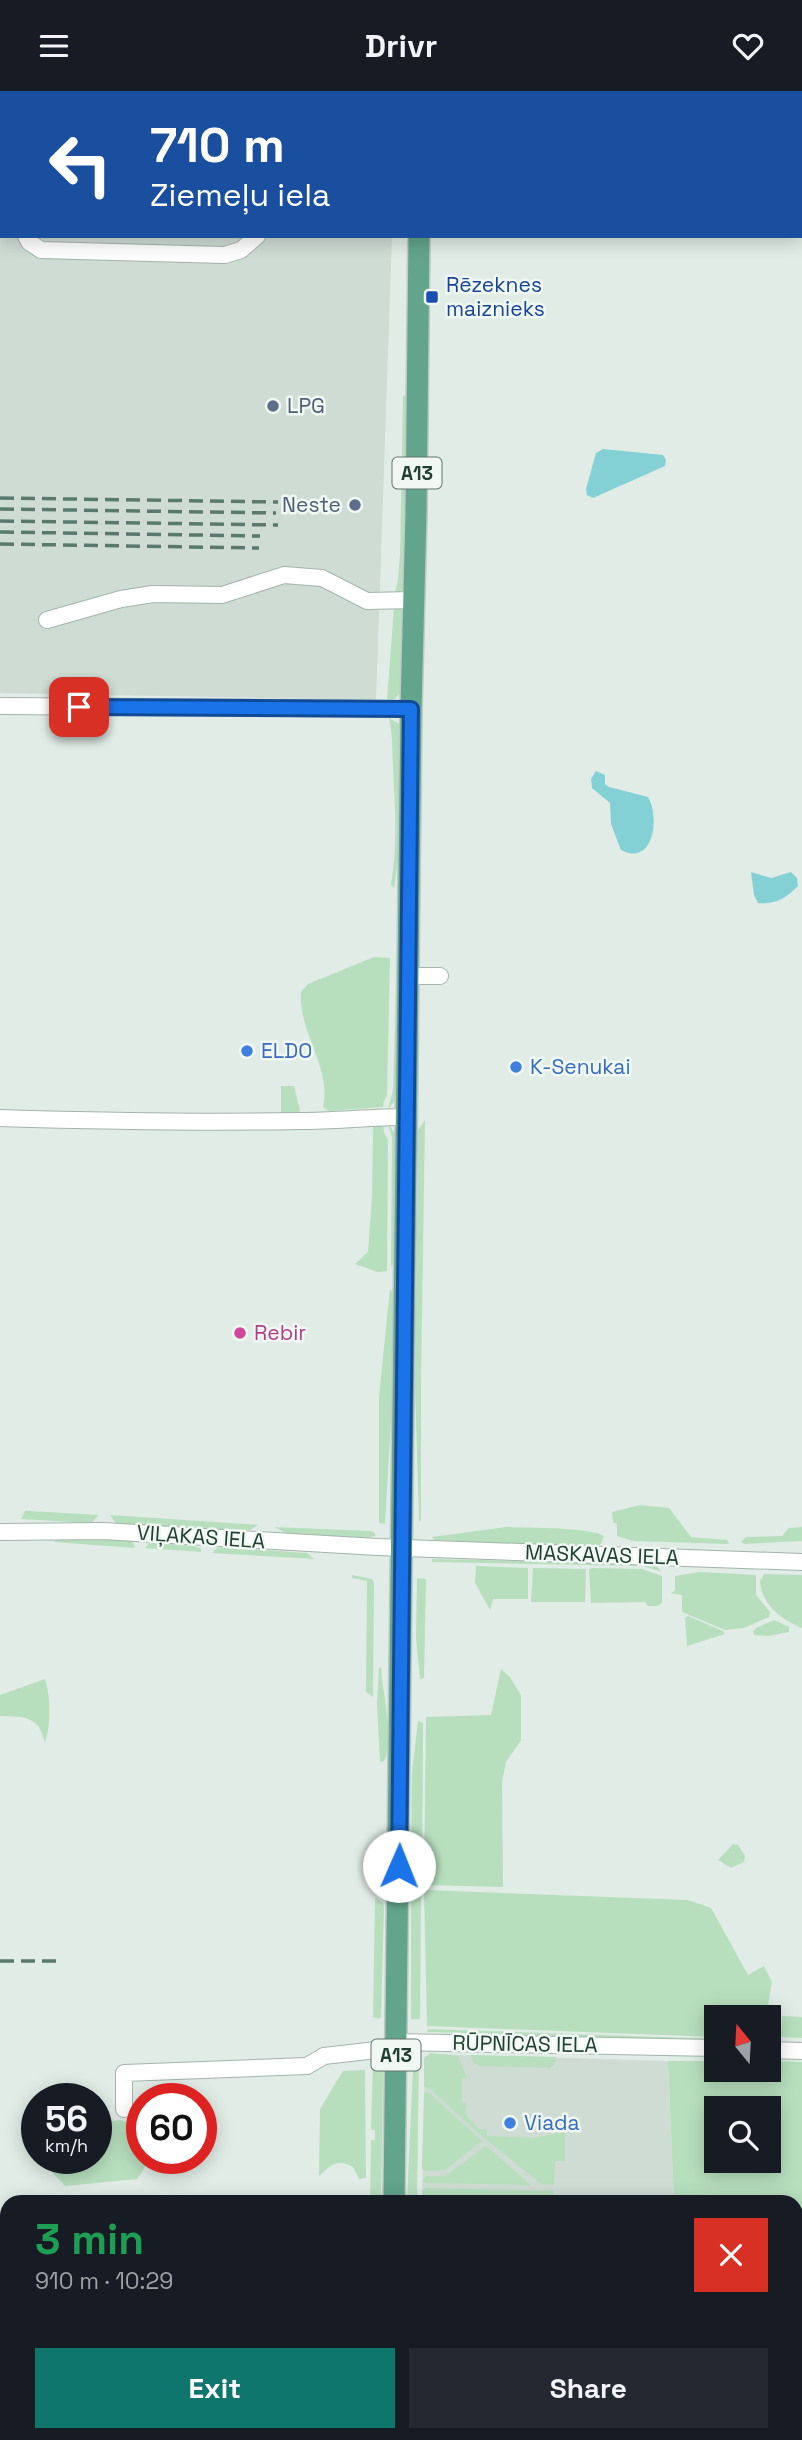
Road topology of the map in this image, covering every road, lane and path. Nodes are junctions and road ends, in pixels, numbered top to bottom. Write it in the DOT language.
graph roads {
  1 [pos="27,238"];
  2 [pos="255,238"];
  3 [pos="419,238"];
  4 [pos="414,600"];
  5 [pos="47,620"];
  6 [pos="0,706"];
  7 [pos="411,709"];
  8 [pos="408,976"];
  9 [pos="440,976"];
  10 [pos="407,1117"];
  11 [pos="0,1118"];
  12 [pos="0,1532"];
  13 [pos="402,1548"];
  14 [pos="802,1562"];
  15 [pos="396,2042"];
  16 [pos="704,2048"];
  17 [pos="781,2050"];
  18 [pos="802,2050"];
  19 [pos="124,2109"];
  20 [pos="394,2195"];
  1 -- 2 [label="street"];
  3 -- 4 [label="main road, A13"];
  4 -- 5 [label="street"];
  4 -- 7 [label="main road, A13"];
  6 -- 7 [label="street"];
  7 -- 8 [label="main road, A13"];
  8 -- 9 [label="street"];
  8 -- 10 [label="main road, A13"];
  10 -- 11 [label="street"];
  10 -- 13 [label="main road, A13"];
  12 -- 13 [label="street, VIĻAKAS IELA"];
  13 -- 14 [label="street, MASKAVAS IELA"];
  13 -- 15 [label="main road, A13"];
  15 -- 16 [label="street, RŪPNĪCAS IELA"];
  15 -- 19 [label="street, RŪPNĪCAS IELA"];
  15 -- 20 [label="main road, A13"];
  17 -- 18 [label="street"];
}
